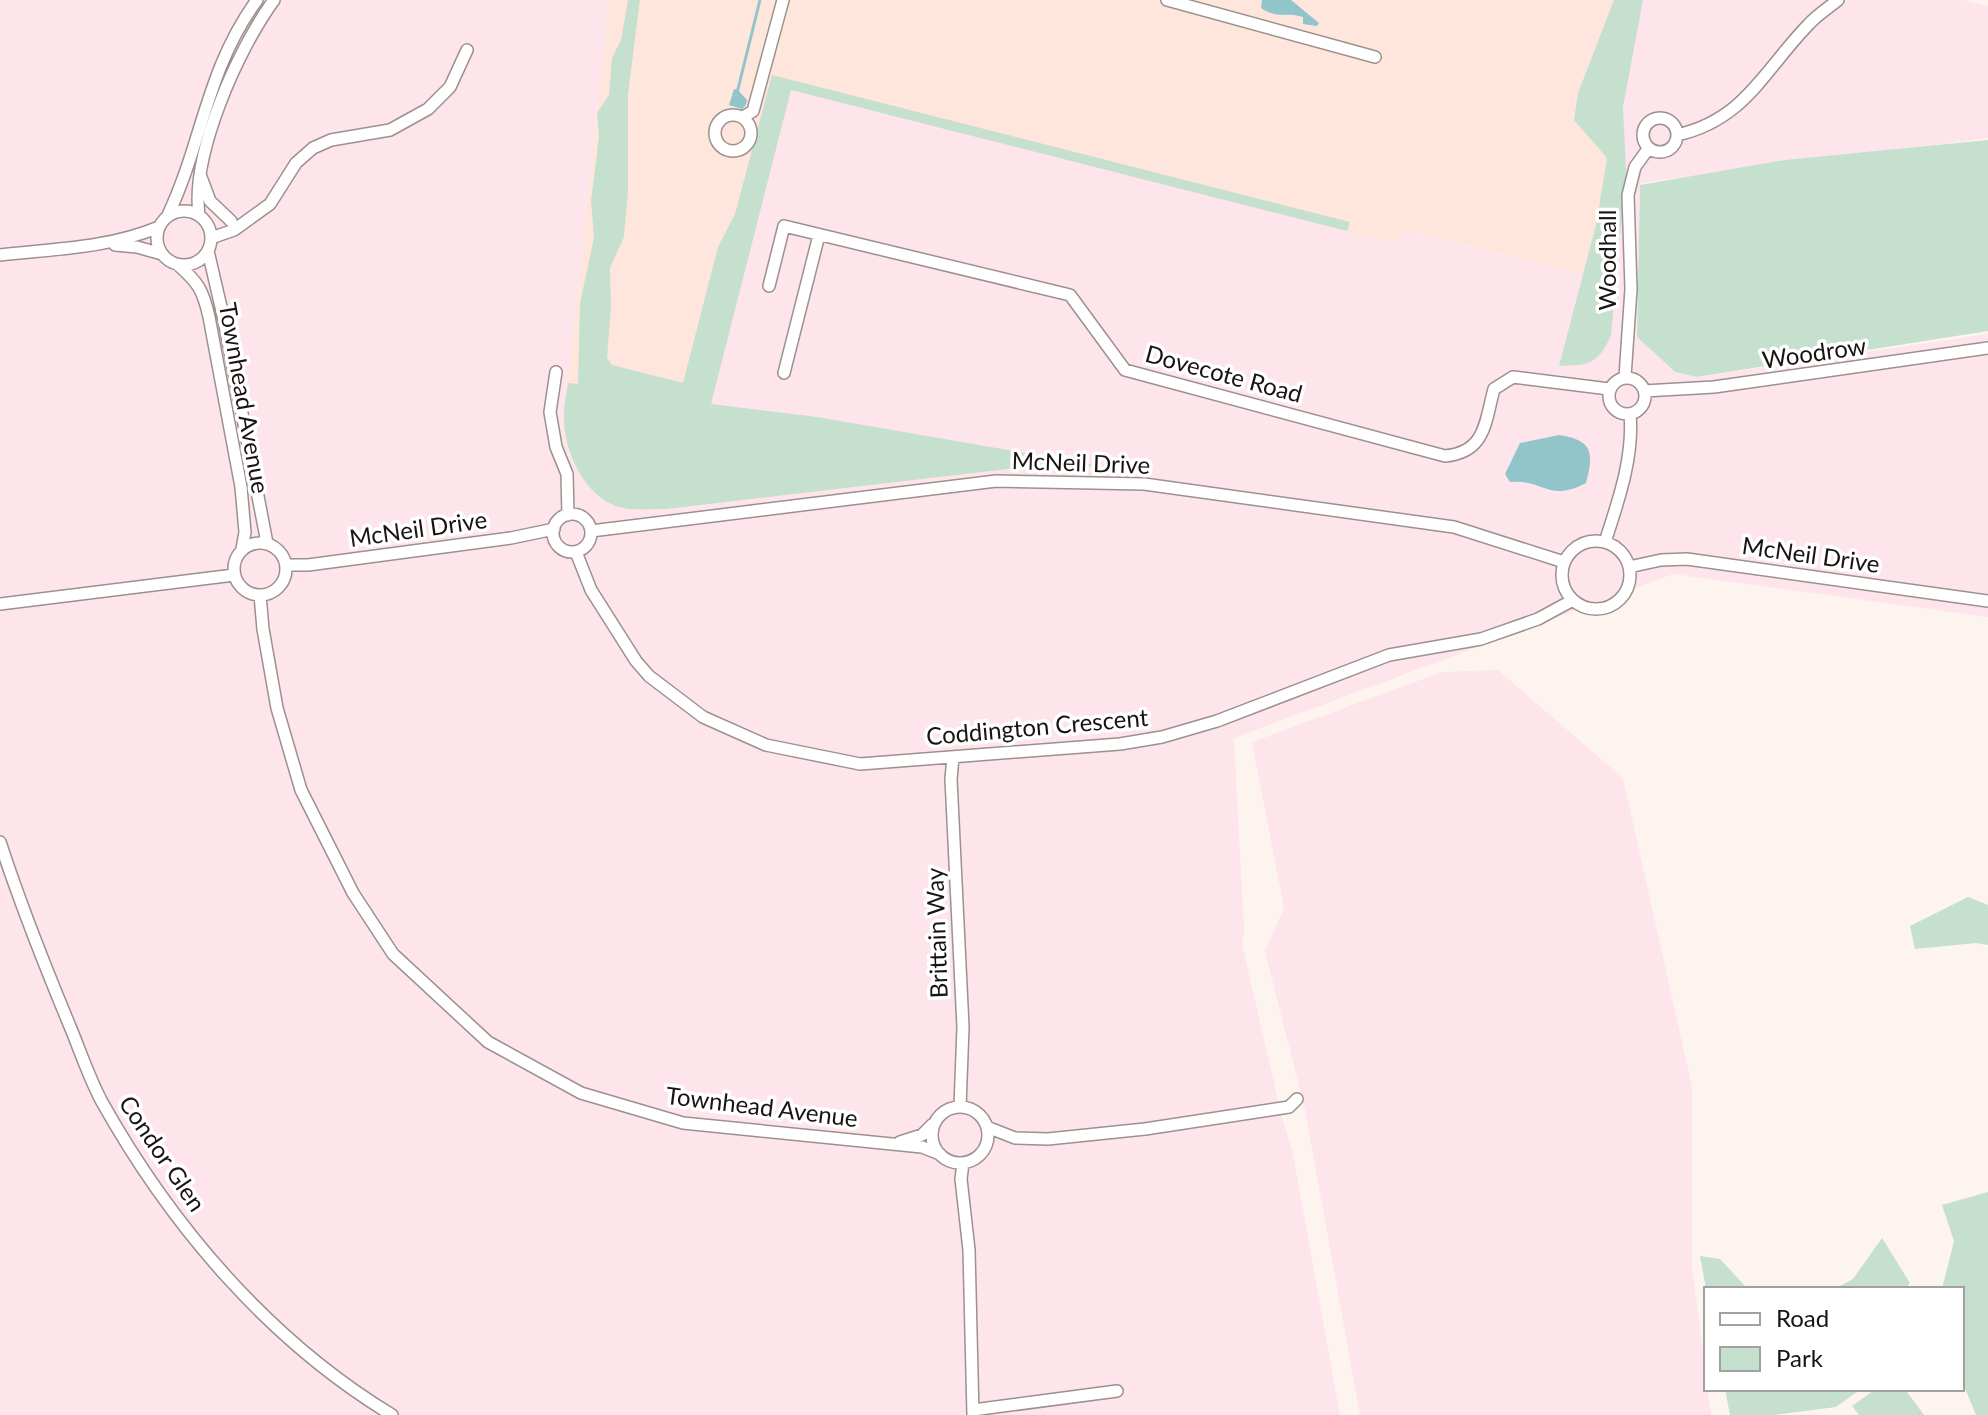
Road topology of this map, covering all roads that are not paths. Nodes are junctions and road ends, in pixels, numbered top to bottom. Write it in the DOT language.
graph roads {
  1 [pos="257,0"];
  2 [pos="274,0"];
  3 [pos="783,0"];
  4 [pos="1167,0"];
  5 [pos="1838,0"];
  6 [pos="467,50"];
  7 [pos="1375,57"];
  8 [pos="743,117"];
  9 [pos="1677,135"];
  10 [pos="1648,149"];
  11 [pos="200,175"];
  12 [pos="168,215"];
  13 [pos="202,218"];
  14 [pos="231,221"];
  15 [pos="247,221"];
  16 [pos="159,227"];
  17 [pos="819,235"];
  18 [pos="211,238"];
  19 [pos="103,244"];
  20 [pos="208,251"];
  21 [pos="162,254"];
  22 [pos="0,255"];
  23 [pos="177,264"];
  24 [pos="769,286"];
  25 [pos="1988,348"];
  26 [pos="556,372"];
  27 [pos="784,373"];
  28 [pos="1625,377"];
  29 [pos="1609,389"];
  30 [pos="1644,391"];
  31 [pos="1630,414"];
  32 [pos="568,515"];
  33 [pos="554,529"];
  34 [pos="591,531"];
  35 [pos="1605,542"];
  36 [pos="267,543"];
  37 [pos="242,549"];
  38 [pos="576,552"];
  39 [pos="1564,562"];
  40 [pos="287,565"];
  41 [pos="1629,567"];
  42 [pos="234,575"];
  43 [pos="260,595"];
  44 [pos="1573,600"];
  45 [pos="1988,601"];
  46 [pos="0,604"];
  47 [pos="953,757"];
  48 [pos="0,842"];
  49 [pos="1297,1099"];
  50 [pos="960,1107"];
  51 [pos="936,1121"];
  52 [pos="987,1127"];
  53 [pos="1015,1138"];
  54 [pos="987,1143"];
  55 [pos="892,1145"];
  56 [pos="940,1154"];
  57 [pos="963,1163"];
  58 [pos="1117,1391"];
  59 [pos="973,1412"];
  60 [pos="392,1415"];
  1 -- 12 [label="street"];
  2 -- 11 [label="street"];
  3 -- 8 [label="street"];
  4 -- 7 [label="street"];
  5 -- 9 [label="street"];
  6 -- 15 [label="street"];
  9 -- 10 [label="street"];
  9 -- 10 [label="street, Woodhall"];
  10 -- 28 [label="street, Woodhall"];
  11 -- 13 [label="street"];
  11 -- 14 [label="street"];
  12 -- 13 [label="street"];
  12 -- 16 [label="street"];
  13 -- 14 [label="street"];
  13 -- 18 [label="street"];
  14 -- 15 [label="street"];
  15 -- 18 [label="street"];
  16 -- 19 [label="street"];
  16 -- 21 [label="street"];
  17 -- 24 [label="street, Dovecote Road"];
  17 -- 27 [label="street"];
  17 -- 29 [label="street, Dovecote Road"];
  18 -- 20 [label="street"];
  19 -- 21 [label="street"];
  19 -- 22 [label="street"];
  20 -- 23 [label="street"];
  20 -- 36 [label="street, Townhead Avenue"];
  21 -- 23 [label="street"];
  23 -- 37 [label="street, Townhead Avenue"];
  25 -- 30 [label="street, Woodrow"];
  26 -- 32 [label="street"];
  28 -- 29 [label="street"];
  28 -- 30 [label="street"];
  29 -- 31 [label="street"];
  30 -- 31 [label="street"];
  31 -- 35 [label="street"];
  32 -- 33 [label="street"];
  32 -- 34 [label="street"];
  33 -- 38 [label="street, Coddington Crescent"];
  33 -- 40 [label="street, McNeil Drive"];
  34 -- 38 [label="street"];
  34 -- 39 [label="street, McNeil Drive"];
  35 -- 39 [label="street"];
  35 -- 41 [label="street"];
  36 -- 37 [label="street"];
  36 -- 40 [label="street"];
  37 -- 42 [label="street"];
  38 -- 47 [label="street, Coddington Crescent"];
  39 -- 44 [label="street"];
  40 -- 43 [label="street"];
  41 -- 44 [label="street"];
  41 -- 45 [label="street, McNeil Drive"];
  42 -- 43 [label="street"];
  42 -- 46 [label="street"];
  43 -- 55 [label="street, Townhead Avenue"];
  44 -- 47 [label="street, Coddington Crescent"];
  47 -- 50 [label="street, Brittain Way"];
  48 -- 60 [label="street, Condor Glen"];
  49 -- 53 [label="street"];
  50 -- 51 [label="street"];
  50 -- 52 [label="street"];
  51 -- 55 [label="street, Townhead Avenue"];
  51 -- 56 [label="street"];
  52 -- 53 [label="street"];
  52 -- 54 [label="street"];
  53 -- 54 [label="street"];
  54 -- 57 [label="street"];
  55 -- 56 [label="street, Townhead Avenue"];
  56 -- 57 [label="street"];
  57 -- 59 [label="street"];
  58 -- 59 [label="street"];
}
